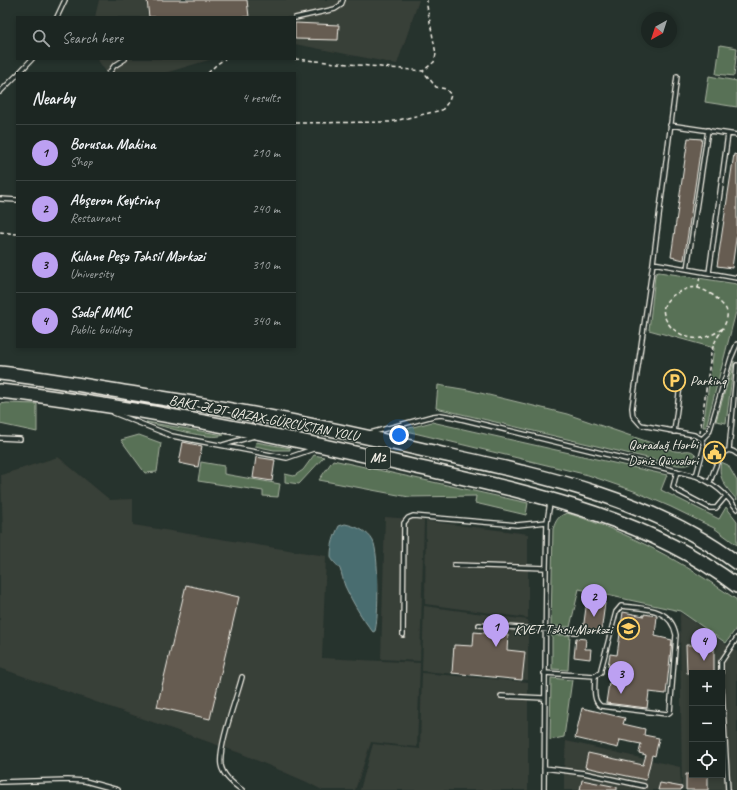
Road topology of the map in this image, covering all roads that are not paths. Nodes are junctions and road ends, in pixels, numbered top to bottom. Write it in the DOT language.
graph roads {
  1 [pos="65,0"];
  2 [pos="342,0"];
  3 [pos="57,16"];
  4 [pos="296,18"];
  5 [pos="31,60"];
  6 [pos="123,60"];
  7 [pos="20,72"];
  8 [pos="110,72"];
  9 [pos="16,76"];
  10 [pos="677,76"];
  11 [pos="1,89"];
  12 [pos="670,125"];
  13 [pos="708,130"];
  14 [pos="728,134"];
  15 [pos="737,135"];
  16 [pos="0,200"];
  17 [pos="16,200"];
  18 [pos="653,263"];
  19 [pos="687,269"];
  20 [pos="709,273"];
  21 [pos="737,278"];
  22 [pos="737,346"];
  23 [pos="737,365"];
  24 [pos="0,374"];
  25 [pos="680,386"];
  26 [pos="0,391"];
  27 [pos="14,392"];
  28 [pos="0,395"];
  29 [pos="89,402"];
  30 [pos="674,432"];
  31 [pos="265,433"];
  32 [pos="362,435"];
  33 [pos="0,438"];
  34 [pos="700,438"];
  35 [pos="20,439"];
  36 [pos="325,445"];
  37 [pos="222,446"];
  38 [pos="729,450"];
  39 [pos="737,454"];
  40 [pos="676,471"];
  41 [pos="696,476"];
  42 [pos="710,482"];
  43 [pos="726,496"];
  44 [pos="551,499"];
  45 [pos="737,509"];
  46 [pos="547,522"];
  47 [pos="737,563"];
  48 [pos="454,565"];
  49 [pos="546,568"];
  50 [pos="737,586"];
  51 [pos="479,625"];
  52 [pos="545,630"];
  53 [pos="576,632"];
  54 [pos="403,635"];
  55 [pos="737,638"];
  56 [pos="721,670"];
  57 [pos="544,673"];
  58 [pos="595,676"];
  59 [pos="242,677"];
  60 [pos="501,696"];
  61 [pos="544,698"];
  62 [pos="723,706"];
  63 [pos="544,768"];
  64 [pos="0,782"];
  65 [pos="644,786"];
  66 [pos="118,790"];
  67 [pos="242,790"];
  68 [pos="544,790"];
  69 [pos="728,790"];
  1 -- 3 [label="lane"];
  2 -- 4 [label="lane"];
  5 -- 7 [label="lane"];
  6 -- 8 [label="lane"];
  9 -- 11 [label="lane"];
  10 -- 12 [label="lane"];
  12 -- 13 [label="lane"];
  12 -- 18 [label="lane"];
  13 -- 14 [label="lane"];
  13 -- 19 [label="lane"];
  14 -- 15 [label="lane"];
  14 -- 20 [label="lane"];
  16 -- 17 [label="lane"];
  18 -- 19 [label="lane"];
  18 -- 30 [label="lane"];
  19 -- 20 [label="lane"];
  20 -- 21 [label="lane"];
  22 -- 34 [label="lane"];
  23 -- 38 [label="lane"];
  24 -- 32 [label="highway, M2"];
  25 -- 30 [label="lane"];
  26 -- 27 [label="highway, M2"];
  27 -- 28 [label="lane"];
  27 -- 29 [label="highway, M2"];
  29 -- 31 [label="highway, M2"];
  29 -- 37 [label="lane"];
  30 -- 34 [label="lane"];
  31 -- 36 [label="highway, M2"];
  31 -- 37 [label="lane"];
  32 -- 40 [label="lane"];
  32 -- 47 [label="highway, M2"];
  33 -- 35 [label="lane"];
  34 -- 41 [label="lane"];
  36 -- 37 [label="lane"];
  36 -- 44 [label="highway, M2"];
  38 -- 39 [label="lane"];
  38 -- 42 [label="lane"];
  40 -- 41 [label="lane"];
  40 -- 43 [label="lane"];
  41 -- 42 [label="lane"];
  42 -- 43 [label="lane"];
  43 -- 45 [label="lane"];
  44 -- 46 [label="lane"];
  44 -- 50 [label="highway, M2"];
  46 -- 49 [label="lane"];
  46 -- 54 [label="lane"];
  48 -- 49 [label="lane"];
  49 -- 52 [label="lane"];
  51 -- 52 [label="lane"];
  52 -- 53 [label="lane"];
  52 -- 57 [label="lane"];
  55 -- 56 [label="lane"];
  57 -- 58 [label="lane"];
  57 -- 61 [label="lane"];
  58 -- 58 [label="lane"];
  59 -- 67 [label="lane"];
  60 -- 61 [label="lane"];
  61 -- 63 [label="lane"];
  62 -- 69 [label="lane"];
  63 -- 65 [label="lane"];
  63 -- 68 [label="lane"];
  64 -- 66 [label="lane"];
}
